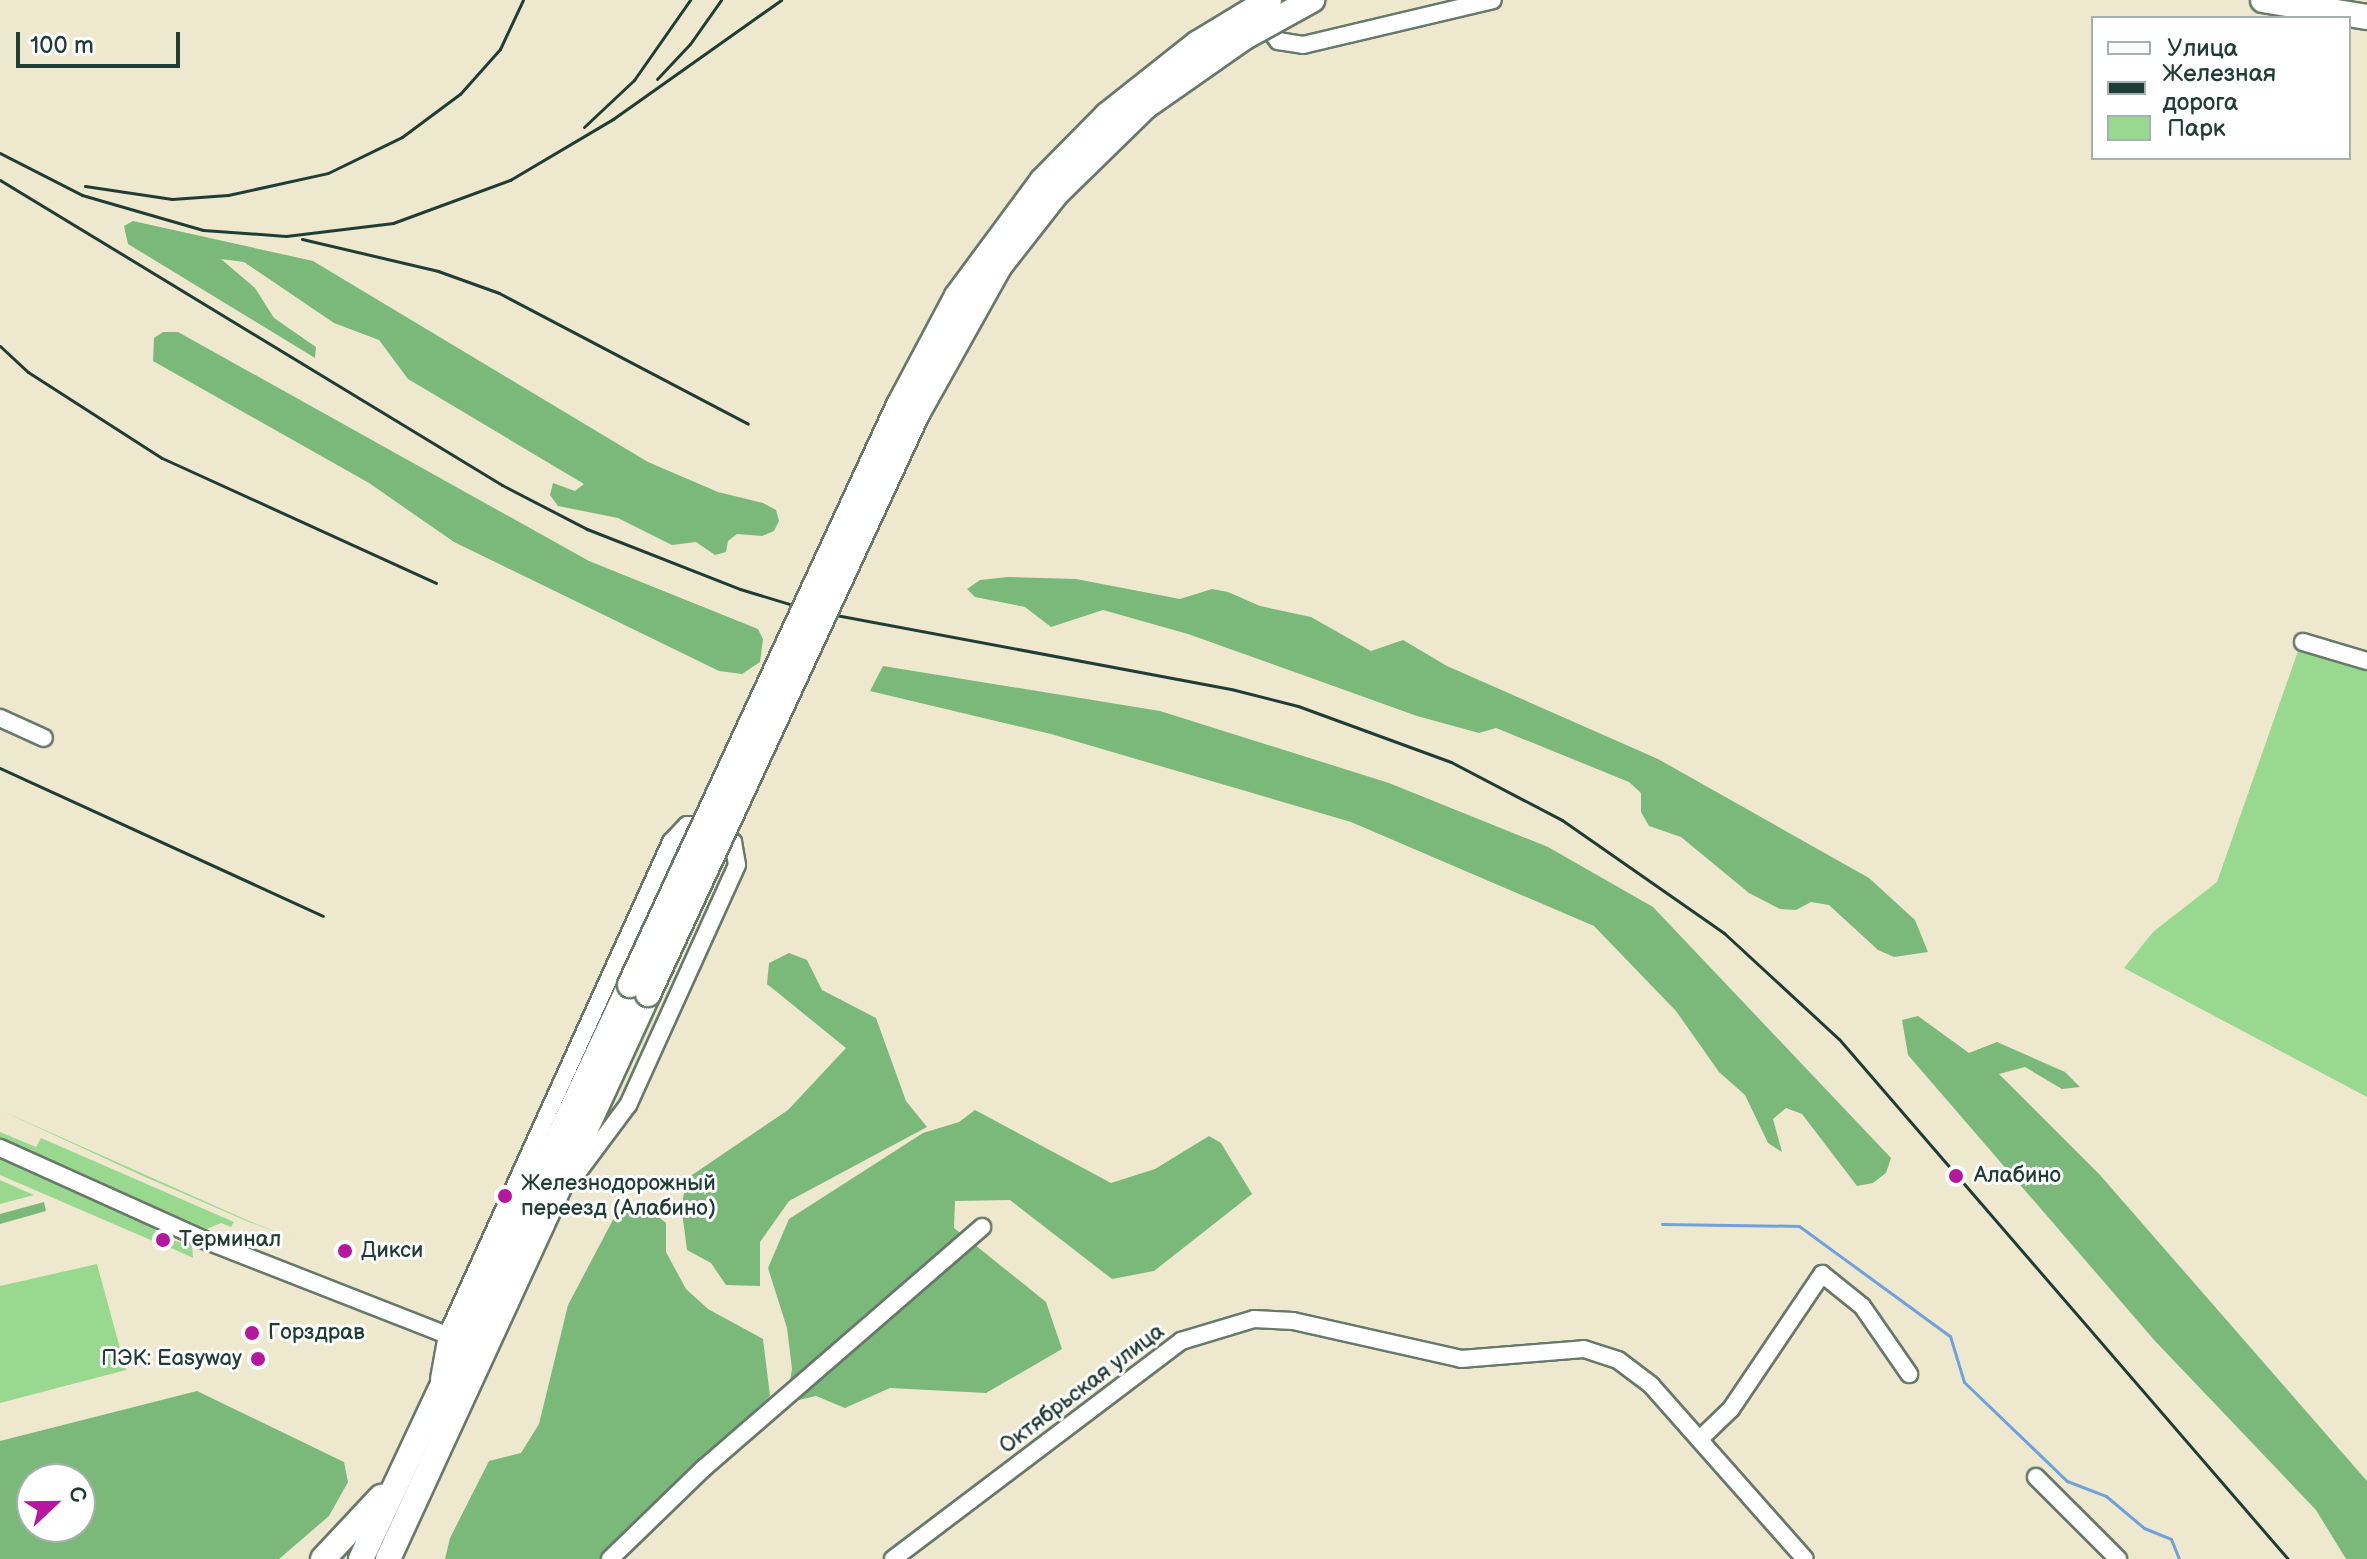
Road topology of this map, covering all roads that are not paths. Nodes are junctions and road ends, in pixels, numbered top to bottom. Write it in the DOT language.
graph roads {
  1 [pos="1250,0"];
  2 [pos="1269,0"];
  3 [pos="1312,0"];
  4 [pos="1493,0"];
  5 [pos="2263,0"];
  6 [pos="2367,17"];
  7 [pos="2303,642"];
  8 [pos="2367,661"];
  9 [pos="0,718"];
  10 [pos="44,738"];
  11 [pos="639,989"];
  12 [pos="575,1103"];
  13 [pos="0,1148"];
  14 [pos="525,1167"];
  15 [pos="982,1227"];
  16 [pos="527,1255"];
  17 [pos="447,1335"];
  18 [pos="1909,1374"];
  19 [pos="432,1408"];
  20 [pos="1701,1438"];
  21 [pos="401,1474"];
  22 [pos="2036,1477"];
  23 [pos="323,1559"];
  24 [pos="361,1559"];
  25 [pos="388,1559"];
  26 [pos="610,1559"];
  27 [pos="893,1559"];
  28 [pos="1805,1559"];
  29 [pos="2118,1559"];
  1 -- 4 [label="street"];
  2 -- 11 [label="highway, bridge"];
  3 -- 11 [label="highway, bridge"];
  5 -- 6 [label="highway"];
  7 -- 8 [label="street"];
  9 -- 10 [label="street"];
  11 -- 12 [label="highway"];
  11 -- 16 [label="highway"];
  12 -- 14 [label="street"];
  12 -- 19 [label="highway"];
  13 -- 17 [label="street"];
  14 -- 16 [label="street"];
  14 -- 17 [label="street"];
  15 -- 26 [label="street"];
  16 -- 25 [label="highway"];
  17 -- 19 [label="street"];
  18 -- 20 [label="street"];
  19 -- 21 [label="highway"];
  20 -- 27 [label="street, Октябрьская улица"];
  20 -- 28 [label="street, Октябрьская улица"];
  21 -- 23 [label="highway"];
  21 -- 24 [label="highway"];
  22 -- 29 [label="street"];
}
